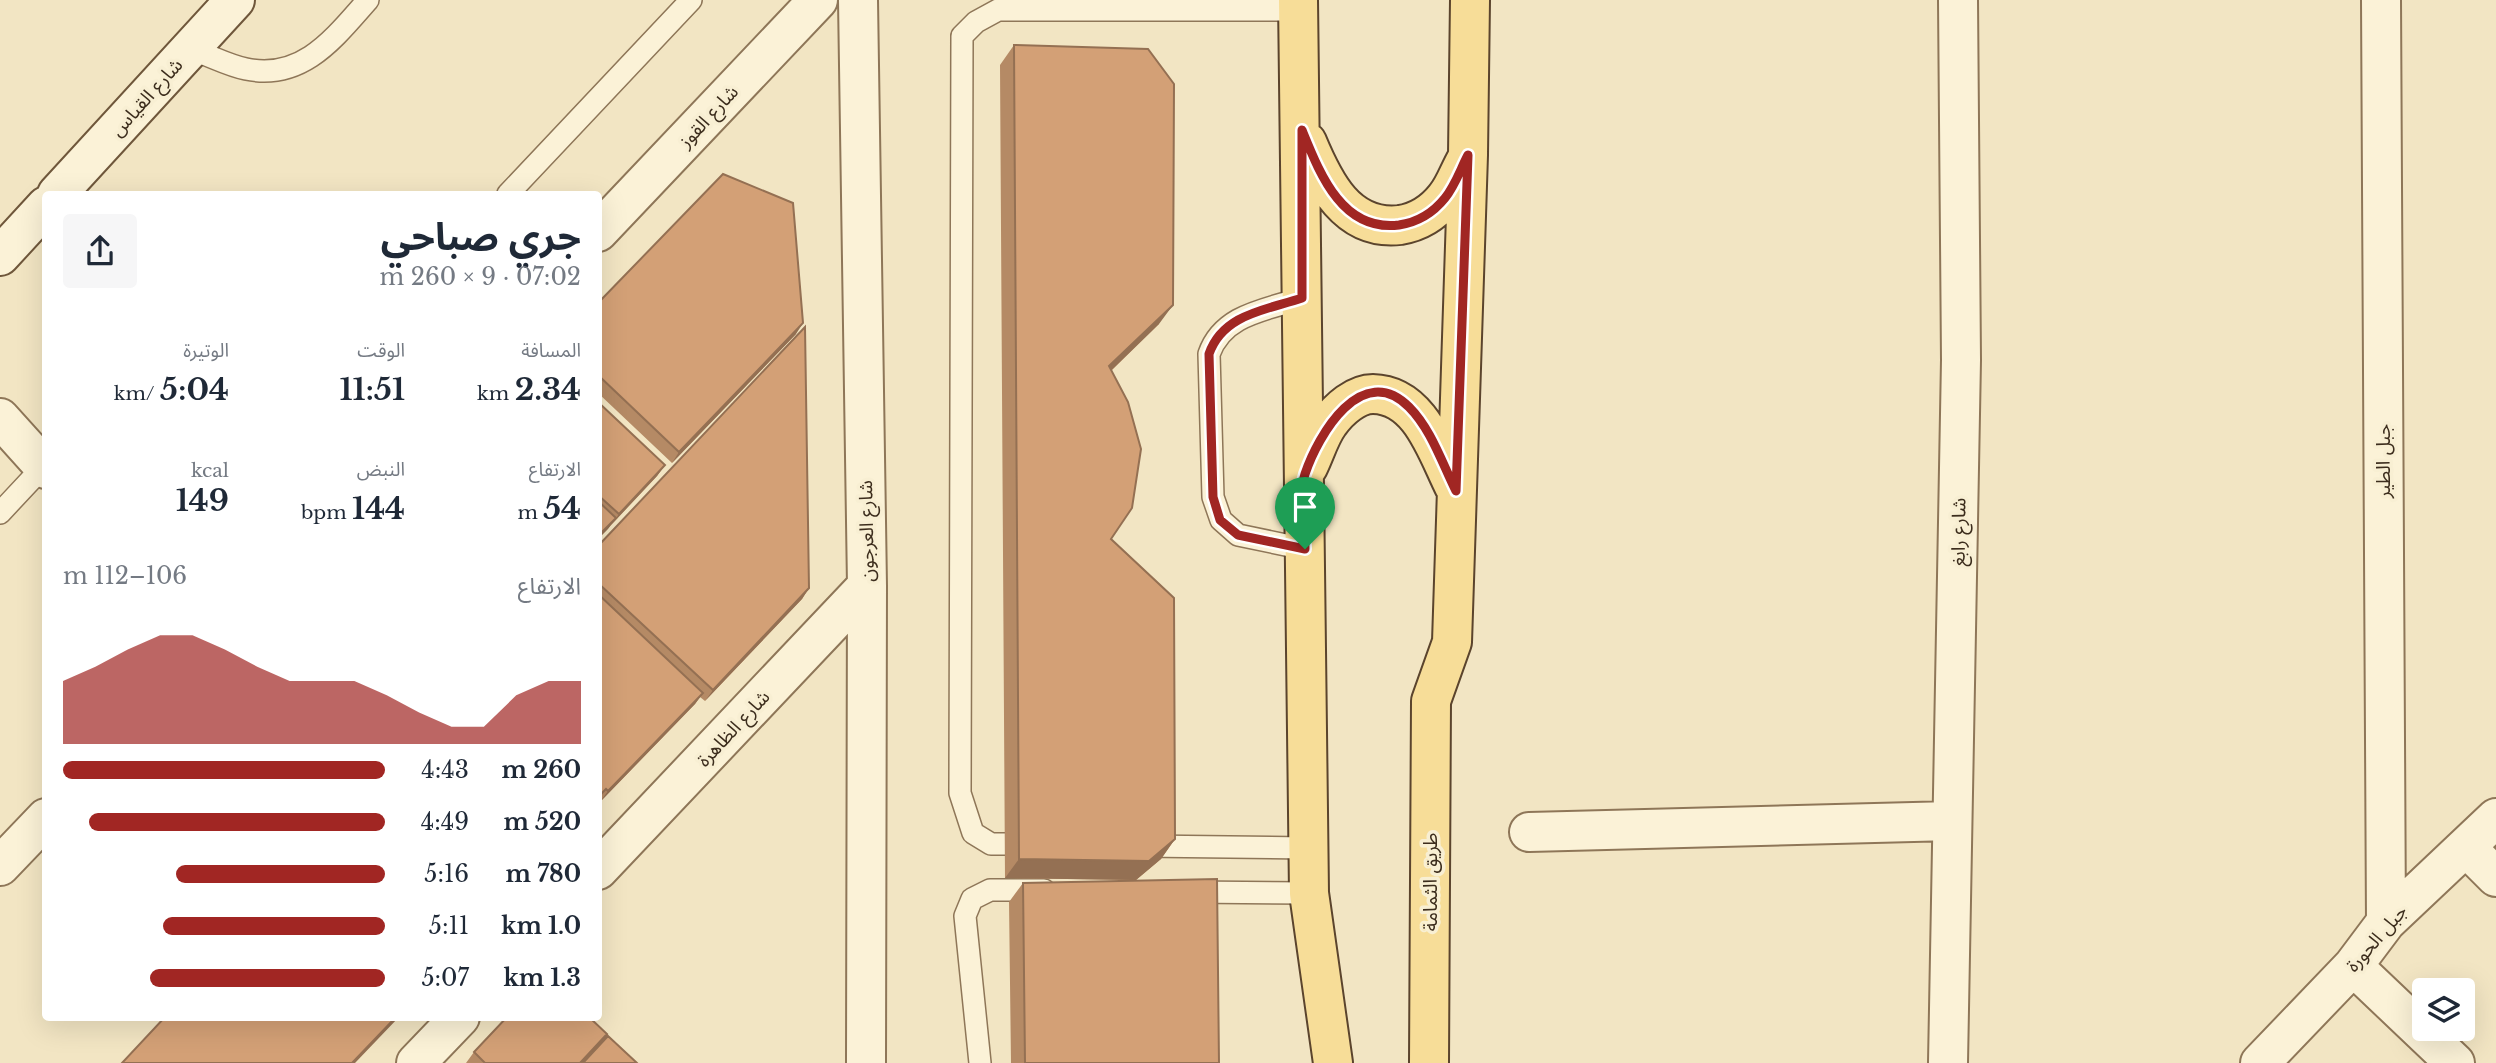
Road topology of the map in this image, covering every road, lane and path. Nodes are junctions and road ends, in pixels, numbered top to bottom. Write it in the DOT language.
graph roads {
  1 [pos="236,0"];
  2 [pos="368,0"];
  3 [pos="691,0"];
  4 [pos="818,0"];
  5 [pos="858,0"];
  6 [pos="1470,0"];
  7 [pos="1958,0"];
  8 [pos="2381,0"];
  9 [pos="1298,5"];
  10 [pos="189,49"];
  11 [pos="1302,130"];
  12 [pos="1468,155"];
  13 [pos="60,191"];
  14 [pos="511,191"];
  15 [pos="42,210"];
  16 [pos="602,228"];
  17 [pos="0,256"];
  18 [pos="1302,298"];
  19 [pos="0,418"];
  20 [pos="42,466"];
  21 [pos="42,470"];
  22 [pos="1304,476"];
  23 [pos="1456,491"];
  24 [pos="0,513"];
  25 [pos="1305,549"];
  26 [pos="867,586"];
  27 [pos="2496,818"];
  28 [pos="1952,821"];
  29 [pos="42,822"];
  30 [pos="1529,832"];
  31 [pos="1060,845"];
  32 [pos="1115,845"];
  33 [pos="1308,848"];
  34 [pos="2467,848"];
  35 [pos="0,866"];
  36 [pos="602,866"];
  37 [pos="2496,877"];
  38 [pos="1059,891"];
  39 [pos="1170,892"];
  40 [pos="1309,893"];
  41 [pos="2386,922"];
  42 [pos="2353,966"];
  43 [pos="456,1021"];
  44 [pos="416,1063"];
  45 [pos="866,1063"];
  46 [pos="980,1063"];
  47 [pos="1334,1063"];
  48 [pos="1429,1063"];
  49 [pos="1948,1063"];
  50 [pos="2260,1063"];
  51 [pos="2455,1063"];
  1 -- 10 [label="street, شارع القياس"];
  2 -- 10 [label="lane"];
  3 -- 14 [label="lane"];
  4 -- 16 [label="street, شارع القوز"];
  5 -- 26 [label="street, شارع العرجون"];
  6 -- 12 [label="main road, طريق الثمامة"];
  7 -- 28 [label="street, شارع رابغ"];
  8 -- 41 [label="street, جبل الطير"];
  9 -- 11 [label="main road"];
  9 -- 31 [label="lane"];
  10 -- 13 [label="street, شارع القياس"];
  11 -- 12 [label="main road"];
  11 -- 18 [label="main road"];
  12 -- 23 [label="main road, طريق الثمامة"];
  15 -- 17 [label="street"];
  18 -- 22 [label="main road"];
  18 -- 25 [label="lane"];
  19 -- 20 [label="street"];
  21 -- 24 [label="lane"];
  22 -- 23 [label="main road"];
  22 -- 25 [label="main road"];
  23 -- 48 [label="main road, طريق الثمامة"];
  25 -- 33 [label="main road"];
  26 -- 36 [label="street, شارع الظاهرة"];
  26 -- 45 [label="street, شارع العرجون"];
  27 -- 34 [label="street, جبل الحورة"];
  28 -- 30 [label="street"];
  28 -- 49 [label="street, شارع رابغ"];
  29 -- 35 [label="street"];
  32 -- 33 [label="lane"];
  33 -- 40 [label="main road"];
  34 -- 37 [label="street"];
  34 -- 41 [label="street, جبل الحورة"];
  38 -- 46 [label="lane"];
  39 -- 40 [label="lane"];
  40 -- 47 [label="main road"];
  41 -- 42 [label="street, جبل الحورة"];
  42 -- 50 [label="street, جبل الحورة"];
  42 -- 51 [label="street"];
  43 -- 44 [label="street"];
}
